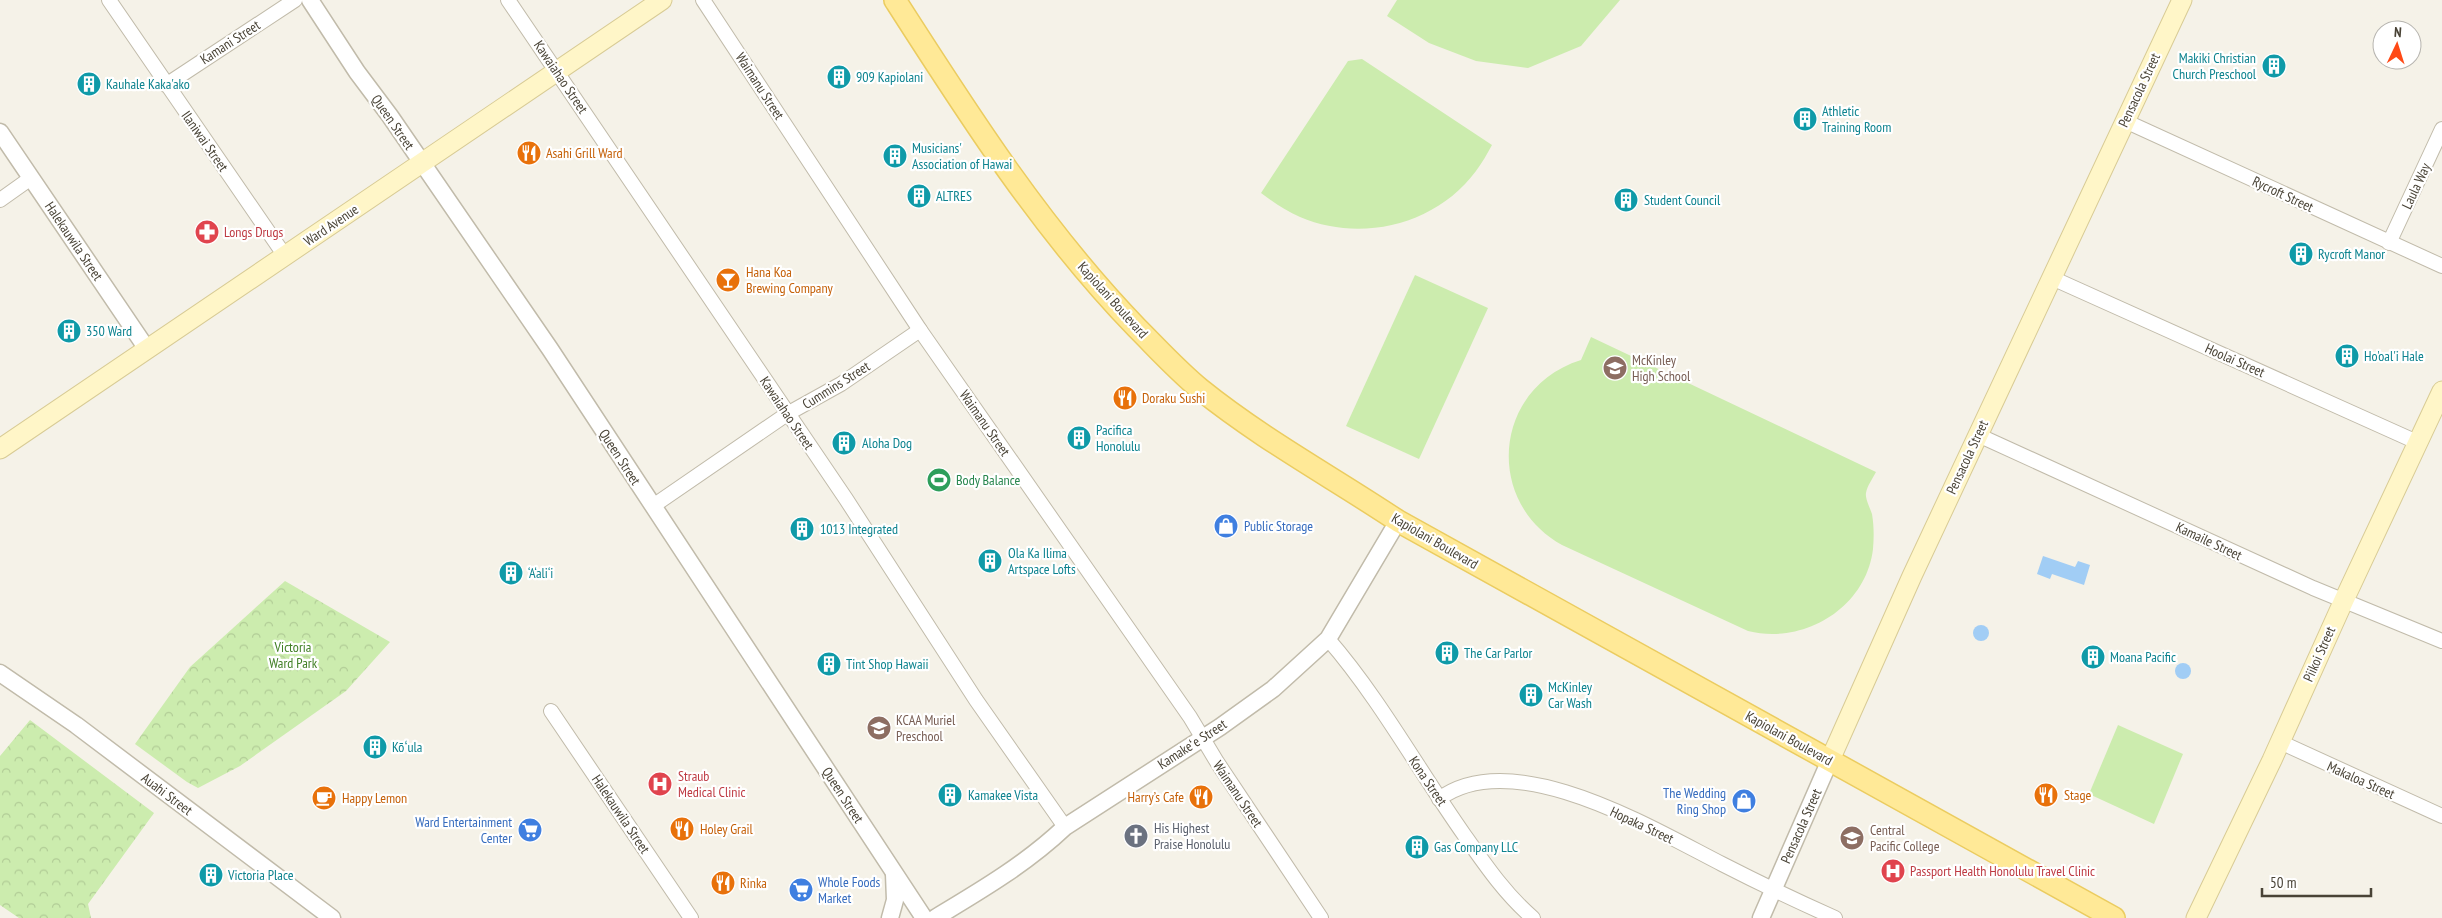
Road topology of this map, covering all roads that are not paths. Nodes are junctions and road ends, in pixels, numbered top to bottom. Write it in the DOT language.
graph roads {
  1 [pos="109,0"];
  2 [pos="295,0"];
  3 [pos="310,0"];
  4 [pos="508,0"];
  5 [pos="662,0"];
  6 [pos="702,0"];
  7 [pos="894,0"];
  8 [pos="2182,0"];
  9 [pos="558,71"];
  10 [pos="166,85"];
  11 [pos="2125,120"];
  12 [pos="2442,129"];
  13 [pos="0,132"];
  14 [pos="422,163"];
  15 [pos="31,178"];
  16 [pos="0,200"];
  17 [pos="2389,244"];
  18 [pos="285,256"];
  19 [pos="2442,266"];
  20 [pos="2052,278"];
  21 [pos="920,330"];
  22 [pos="147,349"];
  23 [pos="2442,391"];
  24 [pos="787,414"];
  25 [pos="1978,435"];
  26 [pos="2419,443"];
  27 [pos="0,449"];
  28 [pos="653,506"];
  29 [pos="1398,521"];
  30 [pos="2344,600"];
  31 [pos="1328,640"];
  32 [pos="2442,641"];
  33 [pos="0,673"];
  34 [pos="551,711"];
  35 [pos="1202,738"];
  36 [pos="2280,742"];
  37 [pos="1830,760"];
  38 [pos="1439,799"];
  39 [pos="2442,816"];
  40 [pos="1064,827"];
  41 [pos="894,872"];
  42 [pos="1773,890"];
  43 [pos="332,918"];
  44 [pos="691,918"];
  45 [pos="890,918"];
  46 [pos="924,918"];
  47 [pos="935,918"];
  48 [pos="1321,918"];
  49 [pos="1534,918"];
  50 [pos="1761,918"];
  51 [pos="1835,918"];
  52 [pos="2114,918"];
  53 [pos="2196,918"];
  1 -- 10 [label="street, Ilaniwai Street"];
  2 -- 10 [label="street, Kamani Street"];
  3 -- 14 [label="street, Queen Street"];
  4 -- 9 [label="street, Kawaiahao Street"];
  5 -- 9 [label="main road, Ward Avenue"];
  6 -- 21 [label="street, Waimanu Street"];
  7 -- 29 [label="main road, Kapiolani Boulevard"];
  8 -- 11 [label="main road, Pensacola Street"];
  9 -- 14 [label="main road, Ward Avenue"];
  9 -- 24 [label="street, Kawaiahao Street"];
  10 -- 18 [label="street, Ilaniwai Street"];
  11 -- 17 [label="street, Rycroft Street"];
  11 -- 20 [label="main road, Pensacola Street"];
  12 -- 17 [label="street, Laula Way"];
  13 -- 15 [label="street, Halekauwila Street"];
  14 -- 18 [label="main road, Ward Avenue"];
  14 -- 28 [label="street, Queen Street"];
  15 -- 16 [label="street"];
  15 -- 22 [label="street, Halekauwila Street"];
  17 -- 19 [label="street, Rycroft Street"];
  18 -- 22 [label="main road, Ward Avenue"];
  20 -- 25 [label="main road, Pensacola Street"];
  20 -- 26 [label="street, Hoolai Street"];
  21 -- 24 [label="street, Cummins Street"];
  21 -- 35 [label="street, Waimanu Street"];
  22 -- 27 [label="main road, Ward Avenue"];
  23 -- 26 [label="main road, Piikoi Street"];
  24 -- 28 [label="street, Cummins Street"];
  24 -- 40 [label="street, Kawaiahao Street"];
  25 -- 30 [label="street, Kamaile Street"];
  25 -- 37 [label="main road, Pensacola Street"];
  26 -- 30 [label="main road, Piikoi Street"];
  28 -- 41 [label="street, Queen Street"];
  29 -- 31 [label="street, Kamakeʻe Street"];
  29 -- 37 [label="main road, Kapiolani Boulevard"];
  30 -- 32 [label="street, Kamaile Street"];
  30 -- 36 [label="main road, Piikoi Street"];
  31 -- 35 [label="street, Kamakeʻe Street"];
  31 -- 38 [label="street, Kona Street"];
  33 -- 43 [label="street, Auahi Street"];
  34 -- 44 [label="street, Halekauwila Street"];
  35 -- 40 [label="street, Kamakeʻe Street"];
  35 -- 48 [label="street, Waimanu Street"];
  36 -- 39 [label="street, Makaloa Street"];
  36 -- 53 [label="main road, Piikoi Street"];
  37 -- 42 [label="street, Pensacola Street"];
  37 -- 52 [label="main road, Kapiolani Boulevard"];
  38 -- 42 [label="street, Hopaka Street"];
  38 -- 49 [label="street, Kona Street"];
  40 -- 47 [label="street, Kamakeʻe Street"];
  41 -- 45 [label="street"];
  41 -- 46 [label="street, Queen Street"];
  42 -- 50 [label="street, Pensacola Street"];
  42 -- 51 [label="street, Hopaka Street"];
}
